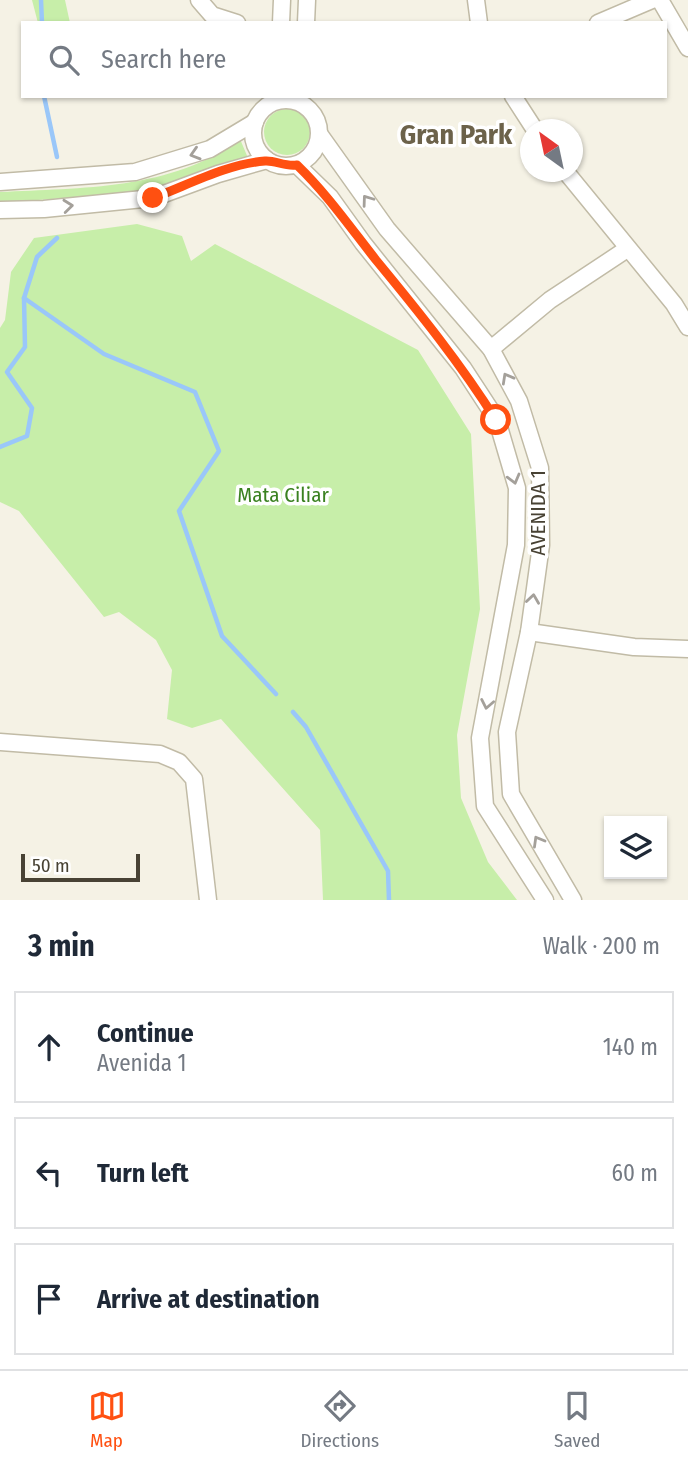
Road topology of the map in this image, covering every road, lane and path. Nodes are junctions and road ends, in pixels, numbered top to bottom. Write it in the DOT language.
graph roads {
  1 [pos="199,0"];
  2 [pos="282,0"];
  3 [pos="307,0"];
  4 [pos="476,0"];
  5 [pos="652,0"];
  6 [pos="660,0"];
  7 [pos="231,21"];
  8 [pos="281,21"];
  9 [pos="306,21"];
  10 [pos="479,21"];
  11 [pos="603,21"];
  12 [pos="688,48"];
  13 [pos="514,98"];
  14 [pos="272,99"];
  15 [pos="303,100"];
  16 [pos="528,119"];
  17 [pos="255,122"];
  18 [pos="320,135"];
  19 [pos="267,160"];
  20 [pos="297,165"];
  21 [pos="0,182"];
  22 [pos="574,182"];
  23 [pos="0,210"];
  24 [pos="627,249"];
  25 [pos="688,294"];
  26 [pos="674,304"];
  27 [pos="688,327"];
  28 [pos="491,349"];
  29 [pos="529,632"];
  30 [pos="688,649"];
  31 [pos="0,742"];
  32 [pos="208,900"];
  33 [pos="545,900"];
  34 [pos="573,900"];
  1 -- 7 [label="street"];
  2 -- 8 [label="street"];
  3 -- 9 [label="street"];
  4 -- 10 [label="street"];
  5 -- 11 [label="street"];
  6 -- 12 [label="street"];
  13 -- 16 [label="street"];
  14 -- 15 [label="street"];
  14 -- 17 [label="street"];
  15 -- 18 [label="street"];
  17 -- 19 [label="street"];
  17 -- 21 [label="street, one-way"];
  18 -- 20 [label="street"];
  28 -- 18 [label="street, AVENIDA 1, one-way"];
  19 -- 20 [label="street"];
  23 -- 19 [label="street, one-way"];
  20 -- 33 [label="street, AVENIDA 1, one-way"];
  22 -- 24 [label="street"];
  24 -- 26 [label="street"];
  24 -- 28 [label="street"];
  25 -- 26 [label="street"];
  26 -- 27 [label="street"];
  29 -- 28 [label="street, AVENIDA 1, one-way"];
  29 -- 30 [label="street"];
  34 -- 29 [label="street, AVENIDA 1, one-way"];
  31 -- 32 [label="street"];
}
